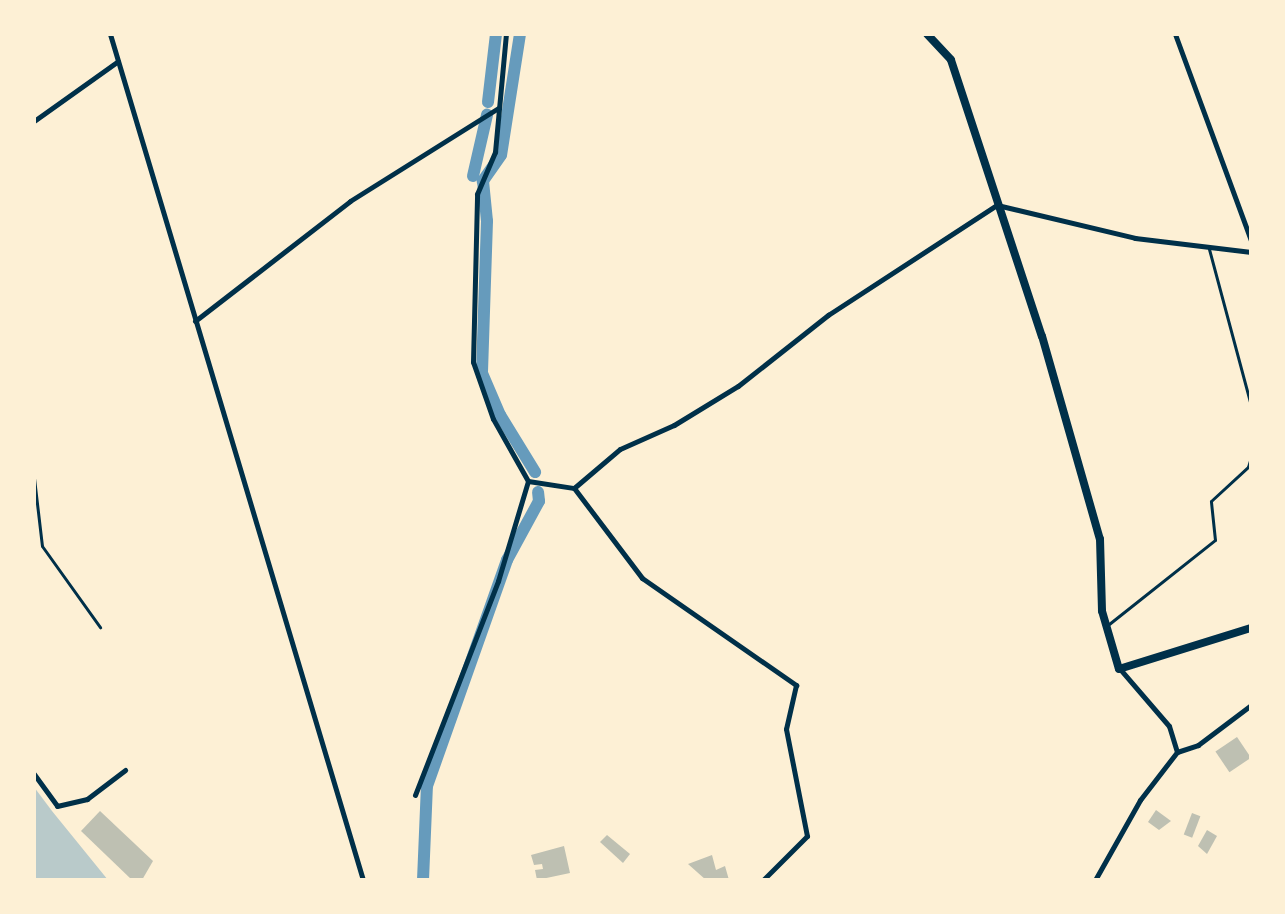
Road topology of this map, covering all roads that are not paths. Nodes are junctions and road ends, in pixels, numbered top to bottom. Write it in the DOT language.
graph roads {
  1 [pos="110,34"];
  2 [pos="506,34"];
  3 [pos="927,34"];
  4 [pos="1175,34"];
  5 [pos="118,61"];
  6 [pos="499,107"];
  7 [pos="34,121"];
  8 [pos="997,205"];
  9 [pos="1250,248"];
  10 [pos="1209,249"];
  11 [pos="195,321"];
  12 [pos="1251,406"];
  13 [pos="1251,457"];
  14 [pos="34,478"];
  15 [pos="528,481"];
  16 [pos="574,488"];
  17 [pos="100,627"];
  18 [pos="1105,627"];
  19 [pos="1251,628"];
  20 [pos="1119,669"];
  21 [pos="1251,705"];
  22 [pos="1177,752"];
  23 [pos="125,770"];
  24 [pos="34,774"];
  25 [pos="415,795"];
  26 [pos="363,880"];
  27 [pos="763,880"];
  28 [pos="1095,880"];
  1 -- 5 [label="street"];
  2 -- 6 [label="street"];
  3 -- 8 [label="main road"];
  4 -- 9 [label="street"];
  5 -- 7 [label="street"];
  5 -- 11 [label="street"];
  6 -- 11 [label="street"];
  6 -- 15 [label="street"];
  8 -- 10 [label="street"];
  8 -- 16 [label="street"];
  8 -- 18 [label="main road"];
  9 -- 10 [label="street"];
  10 -- 12 [label="lane"];
  11 -- 26 [label="street"];
  13 -- 18 [label="lane"];
  14 -- 17 [label="lane"];
  15 -- 16 [label="street"];
  15 -- 25 [label="street"];
  16 -- 27 [label="street"];
  18 -- 20 [label="main road"];
  19 -- 20 [label="main road"];
  20 -- 22 [label="street"];
  21 -- 22 [label="street"];
  22 -- 28 [label="street"];
  23 -- 24 [label="street"];
}
